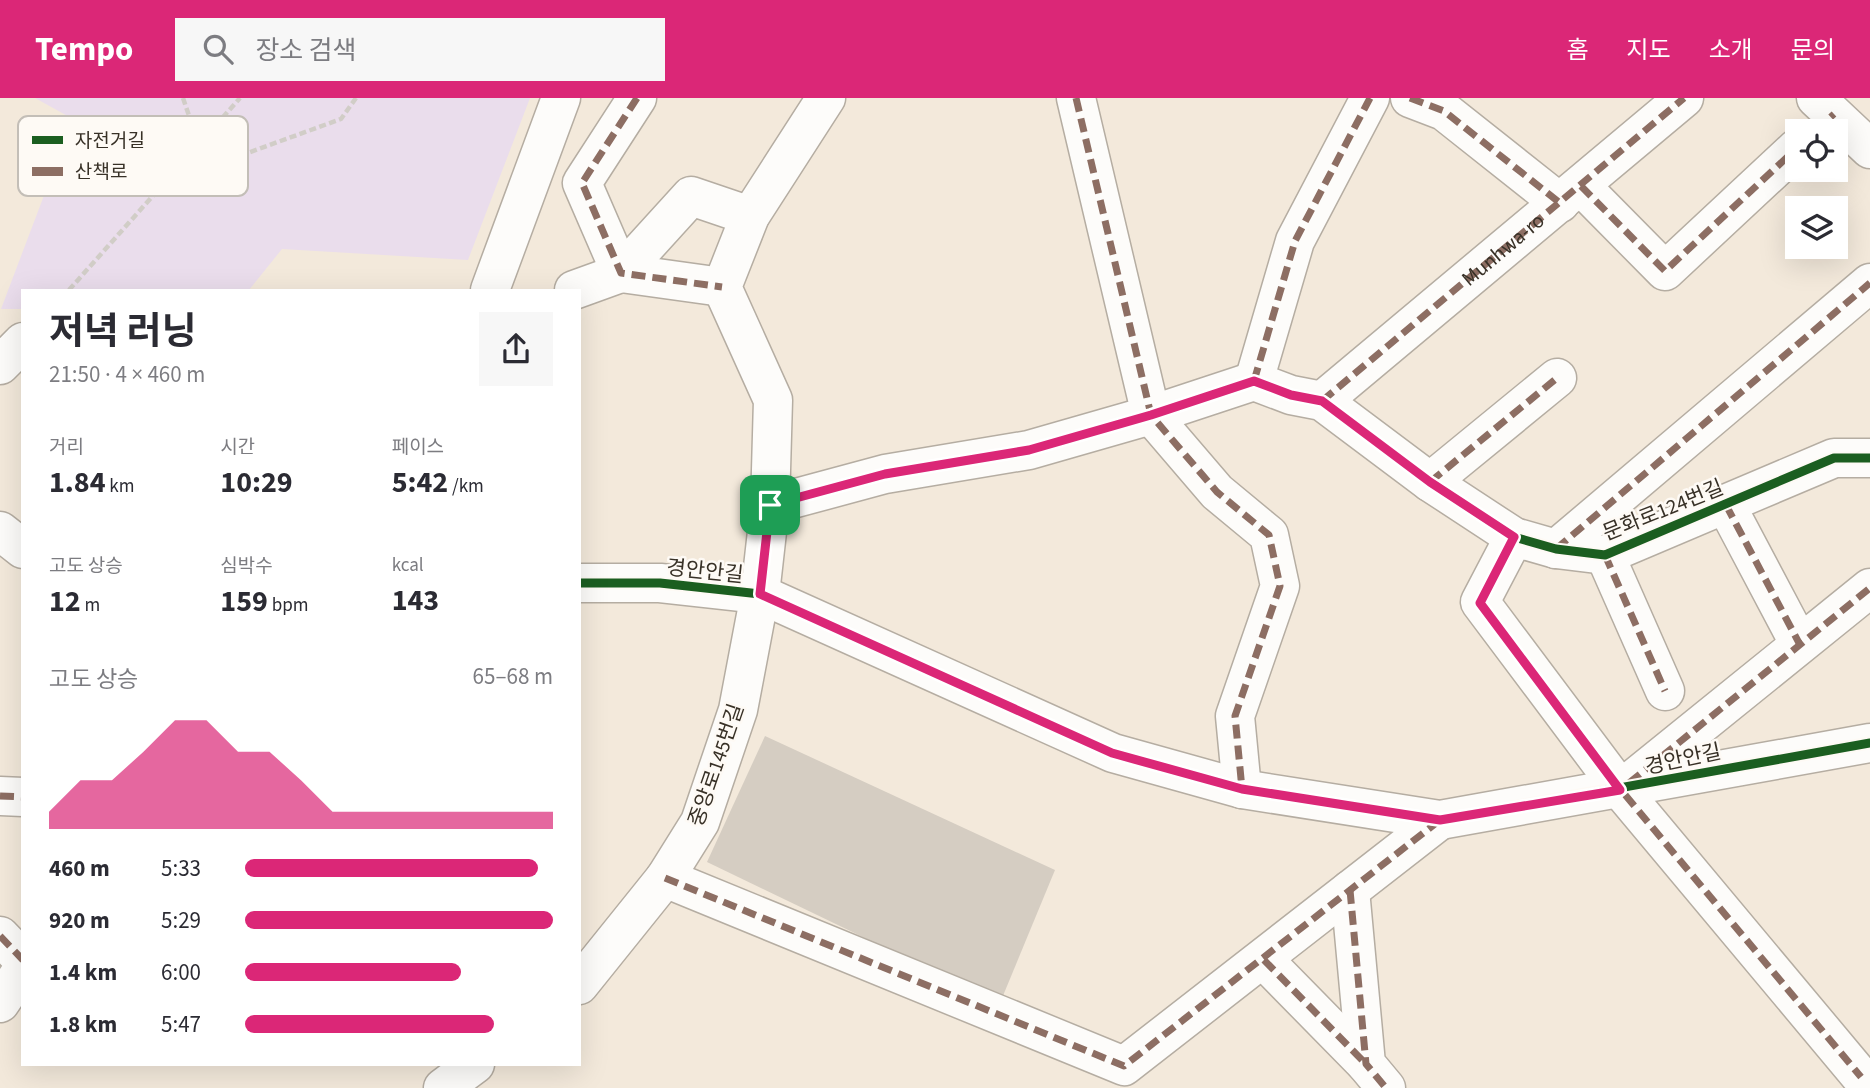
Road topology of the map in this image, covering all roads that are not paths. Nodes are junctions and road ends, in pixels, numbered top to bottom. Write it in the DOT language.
graph roads {
  1 [pos="561,98"];
  2 [pos="637,98"];
  3 [pos="826,98"];
  4 [pos="1076,98"];
  5 [pos="1370,98"];
  6 [pos="1410,98"];
  7 [pos="1684,98"];
  8 [pos="1822,114"];
  9 [pos="1870,149"];
  10 [pos="1785,159"];
  11 [pos="1571,194"];
  12 [pos="750,216"];
  13 [pos="621,273"];
  14 [pos="1870,283"];
  15 [pos="722,287"];
  16 [pos="490,289"];
  17 [pos="577,289"];
  18 [pos="21,344"];
  19 [pos="0,365"];
  20 [pos="1557,378"];
  21 [pos="1254,381"];
  22 [pos="1322,401"];
  23 [pos="1151,415"];
  24 [pos="1870,458"];
  25 [pos="1430,482"];
  26 [pos="770,505"];
  27 [pos="1726,505"];
  28 [pos="0,531"];
  29 [pos="1514,537"];
  30 [pos="21,547"];
  31 [pos="1556,549"];
  32 [pos="1605,555"];
  33 [pos="581,583"];
  34 [pos="1870,588"];
  35 [pos="760,594"];
  36 [pos="1800,643"];
  37 [pos="1665,691"];
  38 [pos="1870,743"];
  39 [pos="1242,789"];
  40 [pos="1620,790"];
  41 [pos="0,796"];
  42 [pos="21,797"];
  43 [pos="1440,820"];
  44 [pos="665,878"];
  45 [pos="1350,890"];
  46 [pos="0,936"];
  47 [pos="21,958"];
  48 [pos="1264,960"];
  49 [pos="21,972"];
  50 [pos="581,983"];
  51 [pos="0,1003"];
  52 [pos="1376,1076"];
  53 [pos="1854,1080"];
  1 -- 16 [label="street"];
  2 -- 13 [label="street"];
  3 -- 12 [label="street"];
  4 -- 23 [label="street"];
  5 -- 21 [label="street"];
  6 -- 11 [label="street"];
  7 -- 11 [label="street, Munhwa-ro"];
  8 -- 9 [label="street"];
  10 -- 11 [label="street"];
  11 -- 22 [label="street, Munhwa-ro"];
  12 -- 13 [label="street"];
  12 -- 15 [label="street"];
  13 -- 15 [label="street"];
  13 -- 17 [label="street"];
  14 -- 31 [label="street"];
  15 -- 26 [label="street, 중앙로145번길"];
  18 -- 19 [label="street"];
  20 -- 25 [label="street"];
  21 -- 22 [label="street, 문화로124번길"];
  21 -- 23 [label="street"];
  22 -- 25 [label="street, 문화로124번길"];
  23 -- 26 [label="street"];
  23 -- 39 [label="street"];
  24 -- 27 [label="street, 문화로124번길"];
  25 -- 29 [label="street, 문화로124번길"];
  26 -- 35 [label="street, 중앙로145번길"];
  27 -- 32 [label="street, 문화로124번길"];
  27 -- 36 [label="street"];
  28 -- 30 [label="street"];
  29 -- 31 [label="street, 문화로124번길"];
  29 -- 40 [label="street"];
  31 -- 32 [label="street, 문화로124번길"];
  32 -- 37 [label="street"];
  33 -- 35 [label="street, 경안안길"];
  34 -- 36 [label="street"];
  35 -- 39 [label="street, 경안안길"];
  35 -- 44 [label="street, 중앙로145번길"];
  36 -- 40 [label="street"];
  38 -- 40 [label="street, 경안안길"];
  39 -- 43 [label="street, 경안안길"];
  40 -- 43 [label="street, 경안안길"];
  40 -- 53 [label="street"];
  41 -- 42 [label="street"];
  43 -- 45 [label="street"];
  44 -- 48 [label="street"];
  44 -- 50 [label="street, 중앙로145번길"];
  45 -- 48 [label="street"];
  45 -- 52 [label="street"];
  46 -- 47 [label="street"];
  48 -- 52 [label="street"];
  49 -- 51 [label="street"];
}
